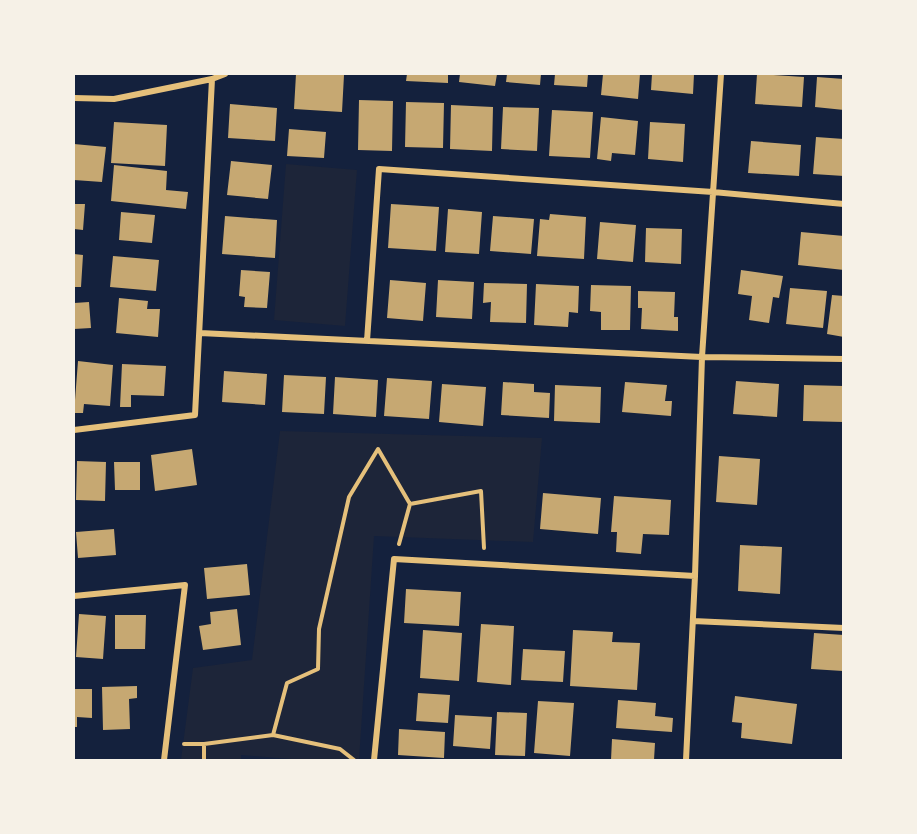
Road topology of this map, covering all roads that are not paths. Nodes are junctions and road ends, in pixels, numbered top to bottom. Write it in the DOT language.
graph roads {
  1 [pos="225,74"];
  2 [pos="721,74"];
  3 [pos="212,79"];
  4 [pos="74,98"];
  5 [pos="713,192"];
  6 [pos="843,204"];
  7 [pos="200,333"];
  8 [pos="367,341"];
  9 [pos="702,357"];
  10 [pos="843,359"];
  11 [pos="74,430"];
  12 [pos="696,576"];
  13 [pos="74,596"];
  14 [pos="693,621"];
  15 [pos="843,628"];
  16 [pos="164,760"];
  17 [pos="374,760"];
  18 [pos="686,760"];
  1 -- 3 [label="street"];
  2 -- 5 [label="street"];
  3 -- 4 [label="street"];
  3 -- 7 [label="street"];
  5 -- 6 [label="street"];
  5 -- 8 [label="street"];
  5 -- 9 [label="street"];
  7 -- 8 [label="street"];
  7 -- 11 [label="street"];
  8 -- 9 [label="street"];
  9 -- 10 [label="street"];
  9 -- 12 [label="street"];
  12 -- 14 [label="street"];
  12 -- 17 [label="street"];
  13 -- 16 [label="street"];
  14 -- 15 [label="street"];
  14 -- 18 [label="street"];
}
